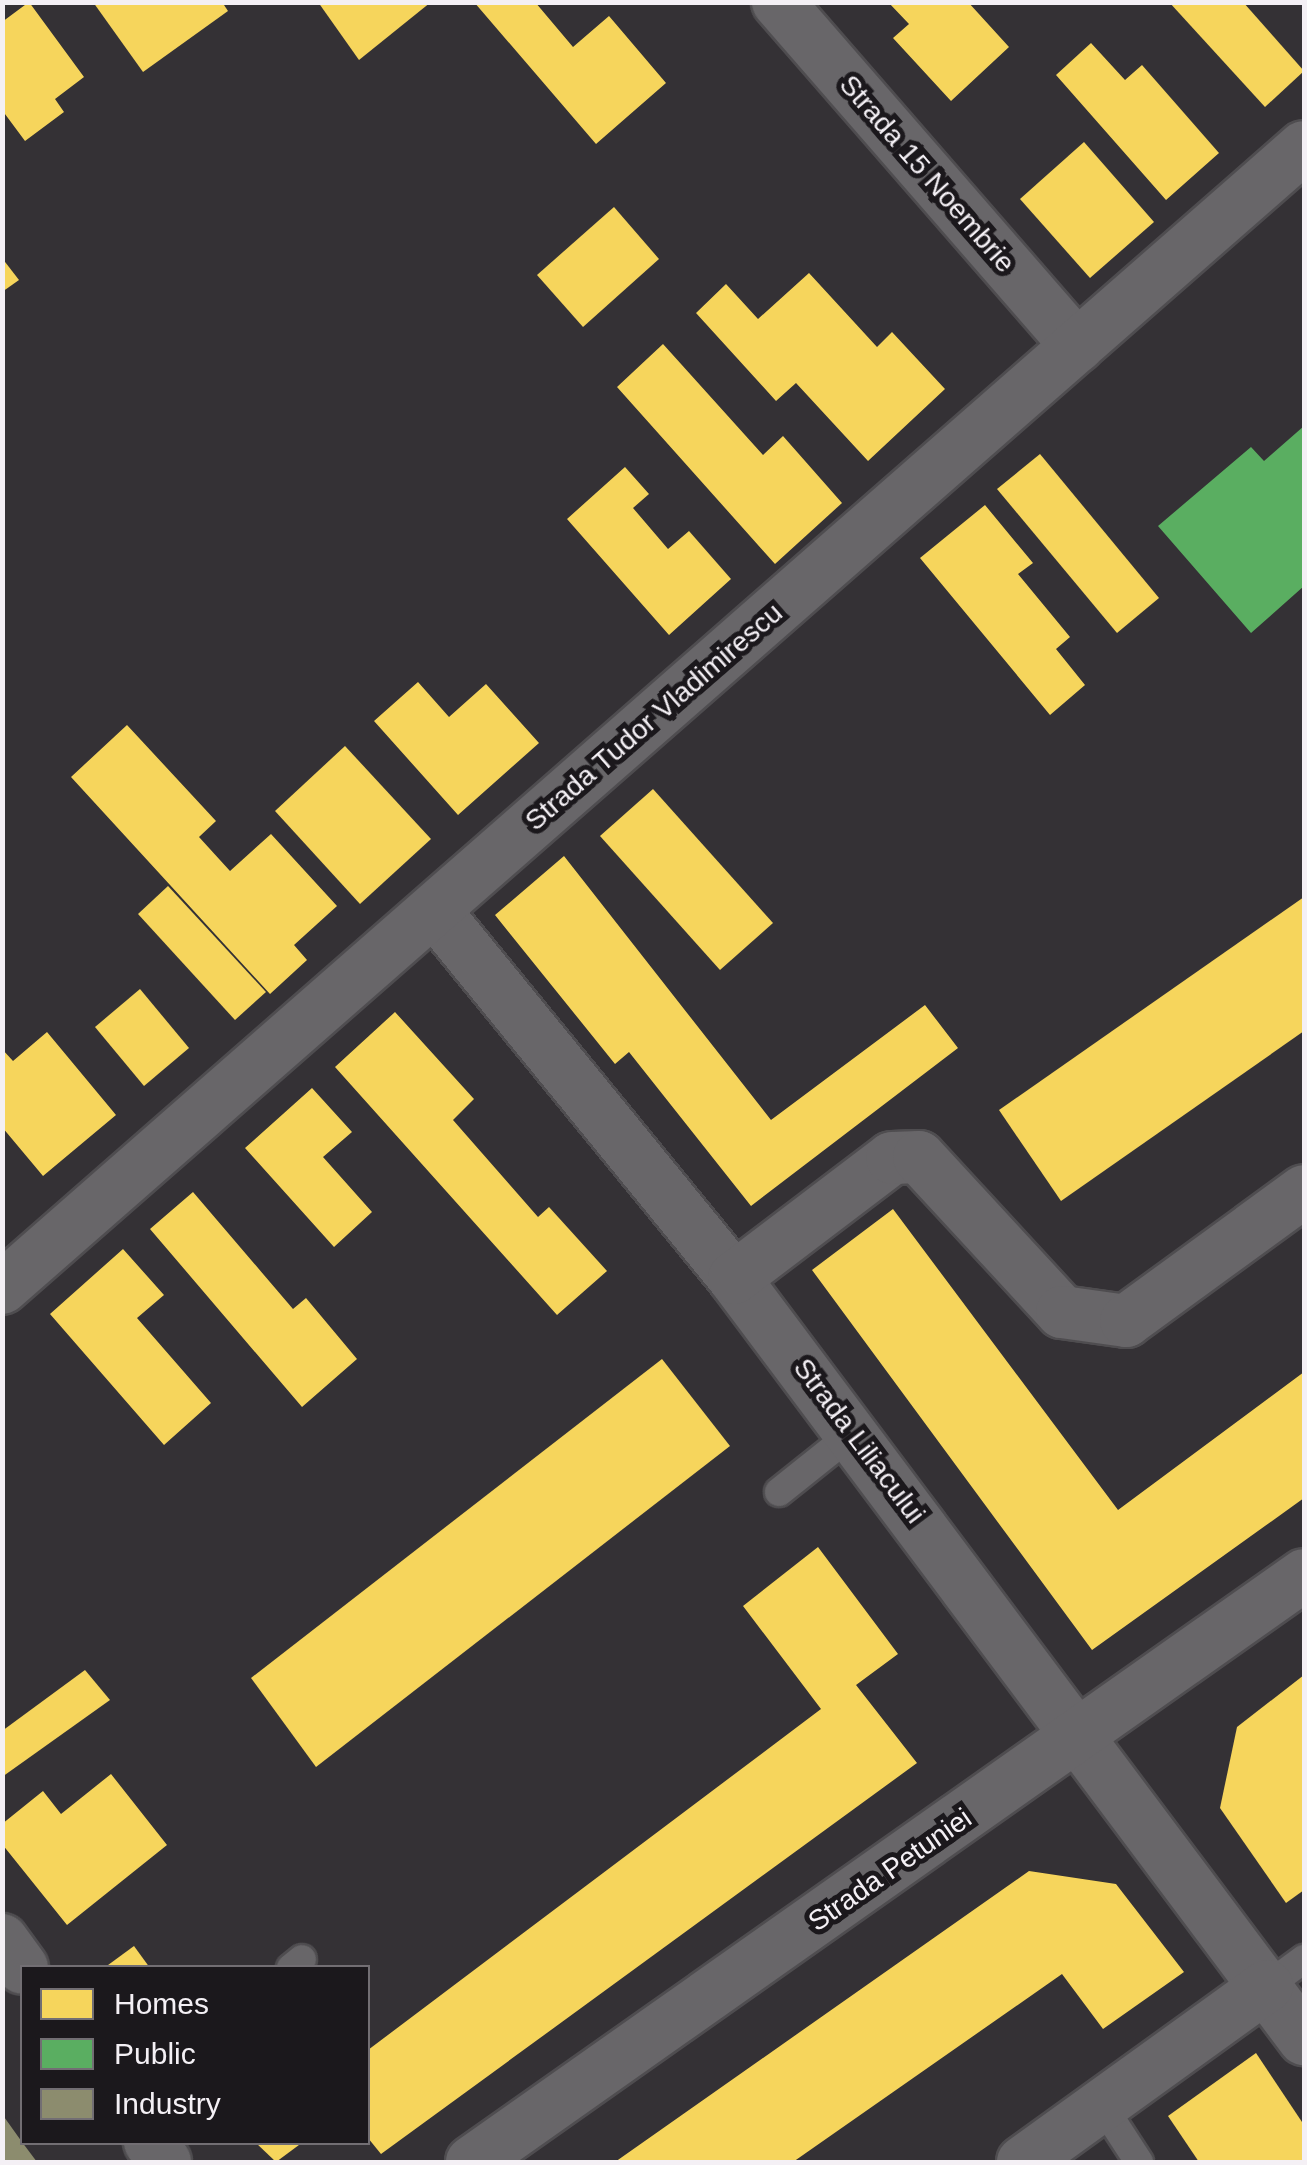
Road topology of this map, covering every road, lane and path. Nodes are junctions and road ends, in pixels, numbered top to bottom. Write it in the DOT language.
graph roads {
  1 [pos="778,2"];
  2 [pos="1304,147"];
  3 [pos="1076,346"];
  4 [pos="434,910"];
  5 [pos="1304,1191"];
  6 [pos="734,1278"];
  7 [pos="2,1288"];
  8 [pos="853,1434"];
  9 [pos="780,1492"];
  10 [pos="1304,1575"];
  11 [pos="1084,1734"];
  12 [pos="2,1940"];
  13 [pos="20,1965"];
  14 [pos="1286,1972"];
  15 [pos="1304,2039"];
  16 [pos="1102,2105"];
  17 [pos="472,2162"];
  18 [pos="1023,2162"];
  19 [pos="1139,2162"];
  1 -- 3 [label="street, Strada 15 Noembrie"];
  2 -- 3 [label="street, Strada Tudor Vladimirescu"];
  3 -- 4 [label="street, Strada Tudor Vladimirescu"];
  4 -- 6 [label="street, Strada Liliacului"];
  4 -- 7 [label="street, Strada Tudor Vladimirescu"];
  5 -- 6 [label="street"];
  6 -- 8 [label="street, Strada Liliacului"];
  8 -- 9 [label="lane"];
  8 -- 11 [label="street, Strada Liliacului"];
  10 -- 11 [label="street, Strada Petuniei"];
  11 -- 14 [label="street, Strada Liliacului"];
  11 -- 17 [label="street, Strada Petuniei"];
  12 -- 13 [label="street"];
  14 -- 15 [label="street, Strada Liliacului"];
  14 -- 16 [label="street"];
  16 -- 18 [label="street"];
  16 -- 19 [label="lane"];
}
